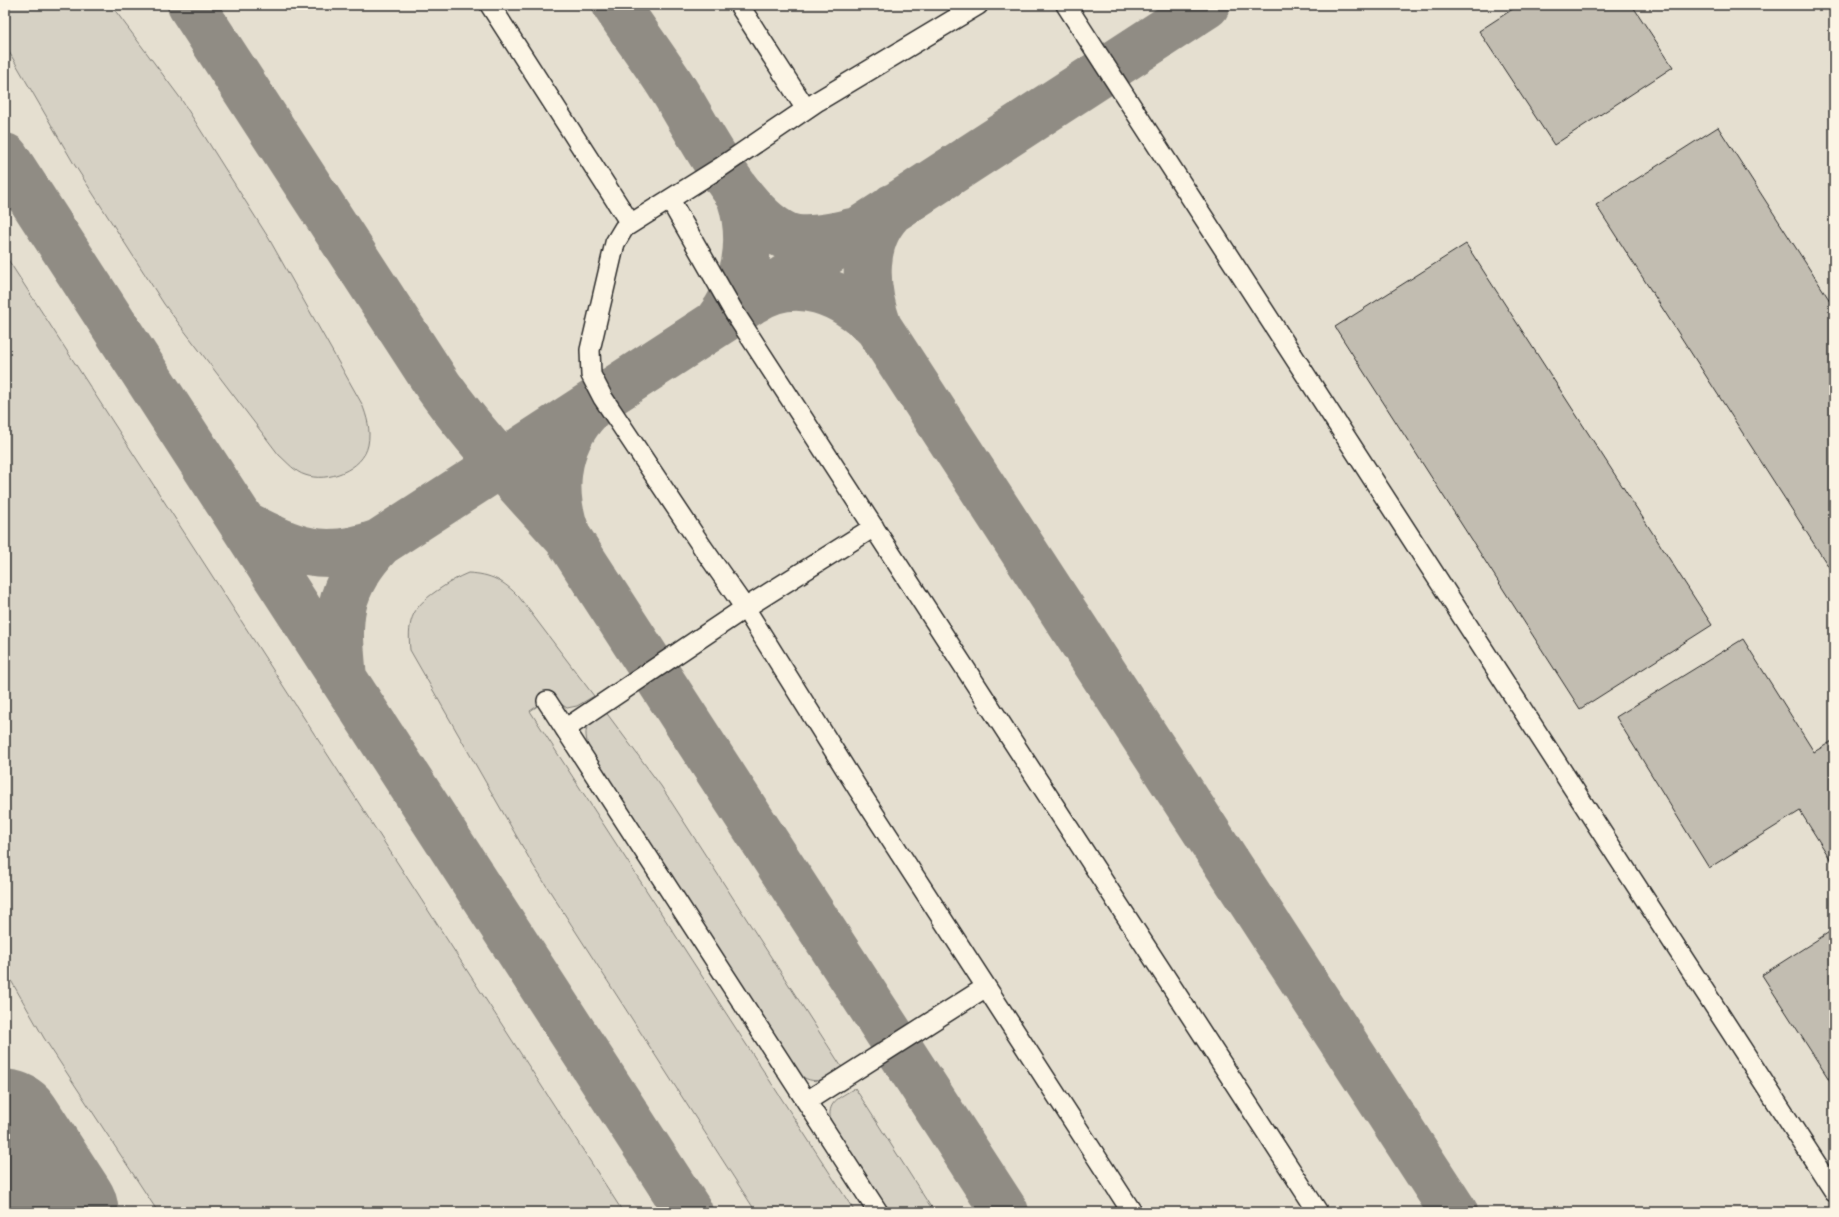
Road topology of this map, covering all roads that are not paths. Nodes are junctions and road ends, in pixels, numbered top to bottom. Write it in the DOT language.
graph roads {
  1 [pos="490,5"];
  2 [pos="739,5"];
  3 [pos="978,5"];
  4 [pos="1066,5"];
  5 [pos="806,109"];
  6 [pos="670,200"];
  7 [pos="630,223"];
  8 [pos="874,527"];
  9 [pos="745,608"];
  10 [pos="547,701"];
  11 [pos="565,729"];
  12 [pos="986,987"];
  13 [pos="807,1101"];
  14 [pos="1834,1191"];
  15 [pos="878,1212"];
  16 [pos="1132,1212"];
  17 [pos="1318,1212"];
  1 -- 7 [label="lane"];
  2 -- 5 [label="lane"];
  3 -- 5 [label="lane"];
  4 -- 14 [label="lane"];
  5 -- 6 [label="lane"];
  6 -- 7 [label="lane"];
  6 -- 8 [label="lane"];
  7 -- 9 [label="lane"];
  8 -- 9 [label="lane"];
  8 -- 17 [label="lane"];
  9 -- 11 [label="lane"];
  9 -- 12 [label="lane"];
  10 -- 11 [label="lane"];
  11 -- 13 [label="lane"];
  12 -- 13 [label="lane"];
  12 -- 16 [label="lane"];
  13 -- 15 [label="lane"];
}
